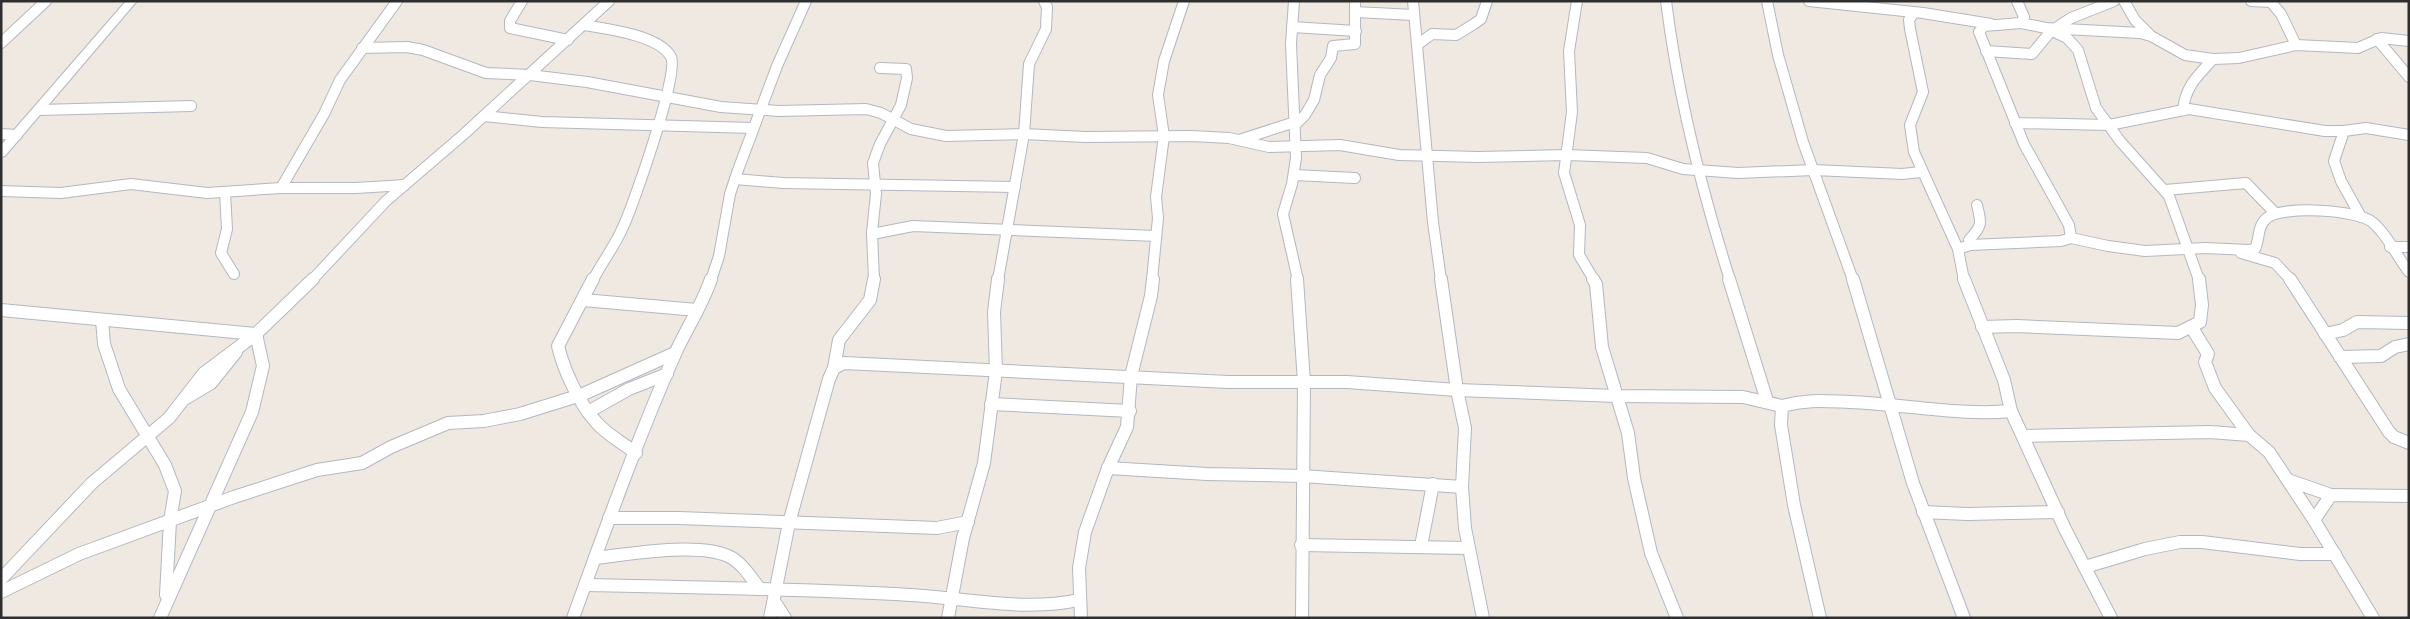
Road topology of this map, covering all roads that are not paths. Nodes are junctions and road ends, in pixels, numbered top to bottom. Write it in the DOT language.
graph roads {
  1 [pos="46,1"];
  2 [pos="132,1"];
  3 [pos="397,1"];
  4 [pos="522,1"];
  5 [pos="608,1"];
  6 [pos="806,1"];
  7 [pos="1044,1"];
  8 [pos="1184,1"];
  9 [pos="1294,1"];
  10 [pos="1354,1"];
  11 [pos="1413,1"];
  12 [pos="1487,1"];
  13 [pos="1578,1"];
  14 [pos="1666,1"];
  15 [pos="1767,1"];
  16 [pos="1809,1"];
  17 [pos="2017,1"];
  18 [pos="2114,1"];
  19 [pos="2124,1"];
  20 [pos="2251,1"];
  21 [pos="2271,2"];
  22 [pos="1842,3"];
  23 [pos="1355,12"];
  24 [pos="1914,12"];
  25 [pos="1414,15"];
  26 [pos="2021,23"];
  27 [pos="1992,24"];
  28 [pos="584,25"];
  29 [pos="1292,26"];
  30 [pos="2051,29"];
  31 [pos="1356,30"];
  32 [pos="2151,36"];
  33 [pos="2377,39"];
  34 [pos="568,40"];
  35 [pos="2409,41"];
  36 [pos="1,43"];
  37 [pos="1418,45"];
  38 [pos="2296,45"];
  39 [pos="362,48"];
  40 [pos="1986,51"];
  41 [pos="2213,59"];
  42 [pos="880,68"];
  43 [pos="530,75"];
  44 [pos="2409,77"];
  45 [pos="665,98"];
  46 [pos="191,106"];
  47 [pos="2183,109"];
  48 [pos="39,110"];
  49 [pos="759,110"];
  50 [pos="484,116"];
  51 [pos="895,122"];
  52 [pos="2015,123"];
  53 [pos="1295,124"];
  54 [pos="659,125"];
  55 [pos="2109,125"];
  56 [pos="753,128"];
  57 [pos="2344,131"];
  58 [pos="1,134"];
  59 [pos="1024,134"];
  60 [pos="17,135"];
  61 [pos="2409,135"];
  62 [pos="1164,136"];
  63 [pos="1239,140"];
  64 [pos="1296,146"];
  65 [pos="1,153"];
  66 [pos="1427,154"];
  67 [pos="1567,155"];
  68 [pos="1814,170"];
  69 [pos="1700,171"];
  70 [pos="1922,172"];
  71 [pos="1294,175"];
  72 [pos="1355,178"];
  73 [pos="735,179"];
  74 [pos="874,184"];
  75 [pos="404,185"];
  76 [pos="1015,187"];
  77 [pos="281,188"];
  78 [pos="2165,190"];
  79 [pos="1,191"];
  80 [pos="225,193"];
  81 [pos="1977,205"];
  82 [pos="2275,214"];
  83 [pos="2361,217"];
  84 [pos="1007,229"];
  85 [pos="872,234"];
  86 [pos="1156,236"];
  87 [pos="2071,238"];
  88 [pos="1970,245"];
  89 [pos="2390,247"];
  90 [pos="2409,248"];
  91 [pos="1958,249"];
  92 [pos="2190,250"];
  93 [pos="2230,250"];
  94 [pos="2409,272"];
  95 [pos="234,274"];
  96 [pos="583,300"];
  97 [pos="1,310"];
  98 [pos="697,310"];
  99 [pos="102,320"];
  100 [pos="2409,323"];
  101 [pos="1982,327"];
  102 [pos="2192,328"];
  103 [pos="2325,334"];
  104 [pos="252,338"];
  105 [pos="2409,344"];
  106 [pos="675,353"];
  107 [pos="2340,357"];
  108 [pos="834,368"];
  109 [pos="996,371"];
  110 [pos="667,374"];
  111 [pos="1131,376"];
  112 [pos="1304,382"];
  113 [pos="1457,390"];
  114 [pos="581,395"];
  115 [pos="1616,396"];
  116 [pos="1767,401"];
  117 [pos="991,404"];
  118 [pos="1891,404"];
  119 [pos="1782,406"];
  120 [pos="1130,411"];
  121 [pos="2011,411"];
  122 [pos="588,412"];
  123 [pos="2249,435"];
  124 [pos="149,436"];
  125 [pos="2025,436"];
  126 [pos="2409,443"];
  127 [pos="636,453"];
  128 [pos="1108,468"];
  129 [pos="1302,476"];
  130 [pos="2288,480"];
  131 [pos="1433,484"];
  132 [pos="1462,487"];
  133 [pos="2331,495"];
  134 [pos="2408,497"];
  135 [pos="210,506"];
  136 [pos="1923,512"];
  137 [pos="2058,512"];
  138 [pos="609,518"];
  139 [pos="2314,520"];
  140 [pos="170,521"];
  141 [pos="968,522"];
  142 [pos="789,523"];
  143 [pos="1301,545"];
  144 [pos="1421,546"];
  145 [pos="1468,548"];
  146 [pos="2335,554"];
  147 [pos="595,558"];
  148 [pos="2085,567"];
  149 [pos="1,579"];
  150 [pos="585,585"];
  151 [pos="760,589"];
  152 [pos="1,592"];
  153 [pos="775,595"];
  154 [pos="952,597"];
  155 [pos="1079,600"];
  156 [pos="165,604"];
  157 [pos="160,618"];
  158 [pos="573,618"];
  159 [pos="770,618"];
  160 [pos="784,618"];
  161 [pos="948,618"];
  162 [pos="1081,618"];
  163 [pos="1302,618"];
  164 [pos="1483,618"];
  165 [pos="1677,618"];
  166 [pos="1820,618"];
  167 [pos="1964,618"];
  168 [pos="2111,618"];
  169 [pos="2374,618"];
  1 -- 36 [label="street"];
  2 -- 48 [label="street"];
  3 -- 39 [label="street"];
  4 -- 34 [label="street"];
  5 -- 28 [label="street"];
  6 -- 49 [label="street"];
  7 -- 59 [label="street"];
  8 -- 62 [label="street"];
  9 -- 29 [label="street"];
  10 -- 23 [label="street"];
  11 -- 25 [label="street"];
  12 -- 37 [label="street"];
  13 -- 67 [label="street"];
  14 -- 69 [label="street"];
  15 -- 68 [label="street"];
  16 -- 22 [label="street"];
  17 -- 26 [label="street"];
  18 -- 30 [label="street"];
  19 -- 32 [label="street"];
  20 -- 21 [label="street"];
  21 -- 38 [label="street"];
  22 -- 24 [label="street"];
  23 -- 25 [label="street"];
  23 -- 31 [label="street"];
  24 -- 27 [label="street"];
  24 -- 70 [label="street"];
  25 -- 37 [label="street"];
  26 -- 27 [label="street"];
  26 -- 30 [label="street"];
  27 -- 40 [label="street"];
  28 -- 34 [label="street"];
  28 -- 45 [label="street"];
  29 -- 31 [label="street"];
  29 -- 53 [label="street"];
  30 -- 32 [label="street"];
  30 -- 40 [label="street"];
  30 -- 55 [label="street"];
  31 -- 53 [label="street"];
  32 -- 41 [label="street"];
  33 -- 35 [label="street"];
  33 -- 38 [label="street"];
  33 -- 44 [label="street"];
  34 -- 43 [label="street"];
  37 -- 66 [label="street"];
  38 -- 41 [label="street"];
  39 -- 43 [label="street"];
  39 -- 77 [label="street"];
  40 -- 52 [label="street"];
  41 -- 47 [label="street"];
  42 -- 51 [label="street"];
  43 -- 45 [label="street"];
  43 -- 50 [label="street"];
  45 -- 49 [label="street"];
  45 -- 54 [label="street"];
  46 -- 48 [label="street"];
  47 -- 55 [label="street"];
  47 -- 57 [label="street"];
  48 -- 60 [label="street"];
  49 -- 51 [label="street"];
  49 -- 56 [label="street"];
  50 -- 54 [label="street"];
  50 -- 75 [label="street"];
  51 -- 59 [label="street"];
  51 -- 74 [label="street"];
  52 -- 55 [label="street"];
  52 -- 87 [label="street"];
  53 -- 63 [label="street"];
  53 -- 64 [label="street"];
  54 -- 56 [label="street"];
  54 -- 96 [label="street"];
  55 -- 78 [label="street"];
  56 -- 73 [label="street"];
  57 -- 61 [label="street"];
  57 -- 83 [label="street"];
  58 -- 60 [label="street"];
  59 -- 62 [label="street"];
  59 -- 76 [label="street"];
  60 -- 65 [label="street"];
  62 -- 63 [label="street"];
  62 -- 86 [label="street"];
  63 -- 64 [label="street"];
  64 -- 66 [label="street"];
  64 -- 71 [label="street"];
  66 -- 67 [label="street"];
  66 -- 113 [label="street"];
  67 -- 69 [label="street"];
  67 -- 115 [label="street"];
  68 -- 69 [label="street"];
  68 -- 70 [label="street"];
  68 -- 118 [label="street"];
  69 -- 116 [label="street"];
  70 -- 91 [label="street"];
  71 -- 72 [label="street"];
  71 -- 112 [label="street"];
  73 -- 74 [label="street"];
  73 -- 98 [label="street"];
  74 -- 76 [label="street"];
  74 -- 85 [label="street"];
  75 -- 77 [label="street"];
  75 -- 104 [label="street"];
  76 -- 84 [label="street"];
  77 -- 80 [label="street"];
  78 -- 82 [label="street"];
  78 -- 92 [label="street"];
  79 -- 80 [label="street"];
  80 -- 95 [label="street"];
  81 -- 88 [label="street"];
  82 -- 83 [label="street"];
  82 -- 93 [label="street"];
  83 -- 89 [label="street"];
  84 -- 85 [label="street"];
  84 -- 86 [label="street"];
  84 -- 109 [label="street"];
  85 -- 108 [label="street"];
  86 -- 111 [label="street"];
  87 -- 88 [label="street"];
  87 -- 92 [label="street"];
  88 -- 91 [label="street"];
  89 -- 90 [label="street"];
  89 -- 94 [label="street"];
  91 -- 101 [label="street"];
  92 -- 93 [label="street"];
  92 -- 102 [label="street"];
  93 -- 103 [label="street"];
  96 -- 98 [label="street"];
  96 -- 114 [label="street"];
  97 -- 99 [label="street"];
  98 -- 106 [label="street"];
  99 -- 104 [label="street"];
  99 -- 124 [label="street"];
  100 -- 103 [label="street"];
  101 -- 102 [label="street"];
  101 -- 121 [label="street"];
  102 -- 123 [label="street"];
  103 -- 107 [label="street"];
  104 -- 124 [label="street"];
  104 -- 135 [label="street"];
  105 -- 107 [label="street"];
  106 -- 110 [label="street"];
  106 -- 114 [label="street"];
  107 -- 126 [label="street"];
  108 -- 109 [label="street"];
  108 -- 142 [label="street"];
  109 -- 111 [label="street"];
  109 -- 117 [label="street"];
  110 -- 122 [label="street"];
  110 -- 127 [label="street"];
  111 -- 112 [label="street"];
  111 -- 120 [label="street"];
  112 -- 113 [label="street"];
  112 -- 129 [label="street"];
  113 -- 115 [label="street"];
  113 -- 132 [label="street"];
  114 -- 122 [label="street"];
  114 -- 135 [label="street"];
  115 -- 116 [label="street"];
  115 -- 165 [label="street"];
  116 -- 119 [label="street"];
  117 -- 120 [label="street"];
  117 -- 141 [label="street"];
  118 -- 119 [label="street"];
  118 -- 121 [label="street"];
  118 -- 136 [label="street"];
  119 -- 166 [label="street"];
  120 -- 128 [label="street"];
  121 -- 125 [label="street"];
  122 -- 127 [label="street"];
  123 -- 125 [label="street"];
  123 -- 130 [label="street"];
  124 -- 140 [label="street"];
  124 -- 149 [label="street"];
  125 -- 137 [label="street"];
  127 -- 138 [label="street"];
  128 -- 129 [label="street"];
  128 -- 155 [label="street"];
  129 -- 131 [label="street"];
  129 -- 143 [label="street"];
  130 -- 133 [label="street"];
  130 -- 139 [label="street"];
  131 -- 132 [label="street"];
  131 -- 144 [label="street"];
  132 -- 145 [label="street"];
  133 -- 134 [label="street"];
  133 -- 139 [label="street"];
  135 -- 140 [label="street"];
  135 -- 156 [label="street"];
  136 -- 137 [label="street"];
  136 -- 167 [label="street"];
  137 -- 148 [label="street"];
  138 -- 142 [label="street"];
  138 -- 147 [label="street"];
  139 -- 146 [label="street"];
  140 -- 152 [label="street"];
  140 -- 156 [label="street"];
  141 -- 142 [label="street"];
  141 -- 154 [label="street"];
  142 -- 153 [label="street"];
  143 -- 144 [label="street"];
  143 -- 163 [label="street"];
  144 -- 145 [label="street"];
  145 -- 164 [label="street"];
  146 -- 148 [label="street"];
  146 -- 169 [label="street"];
  147 -- 150 [label="street"];
  147 -- 151 [label="street"];
  148 -- 168 [label="street"];
  150 -- 151 [label="street"];
  150 -- 158 [label="street"];
  151 -- 153 [label="street"];
  153 -- 154 [label="street"];
  153 -- 159 [label="street"];
  153 -- 160 [label="street"];
  154 -- 155 [label="street"];
  154 -- 161 [label="street"];
  155 -- 162 [label="street"];
  156 -- 157 [label="street"];
}
